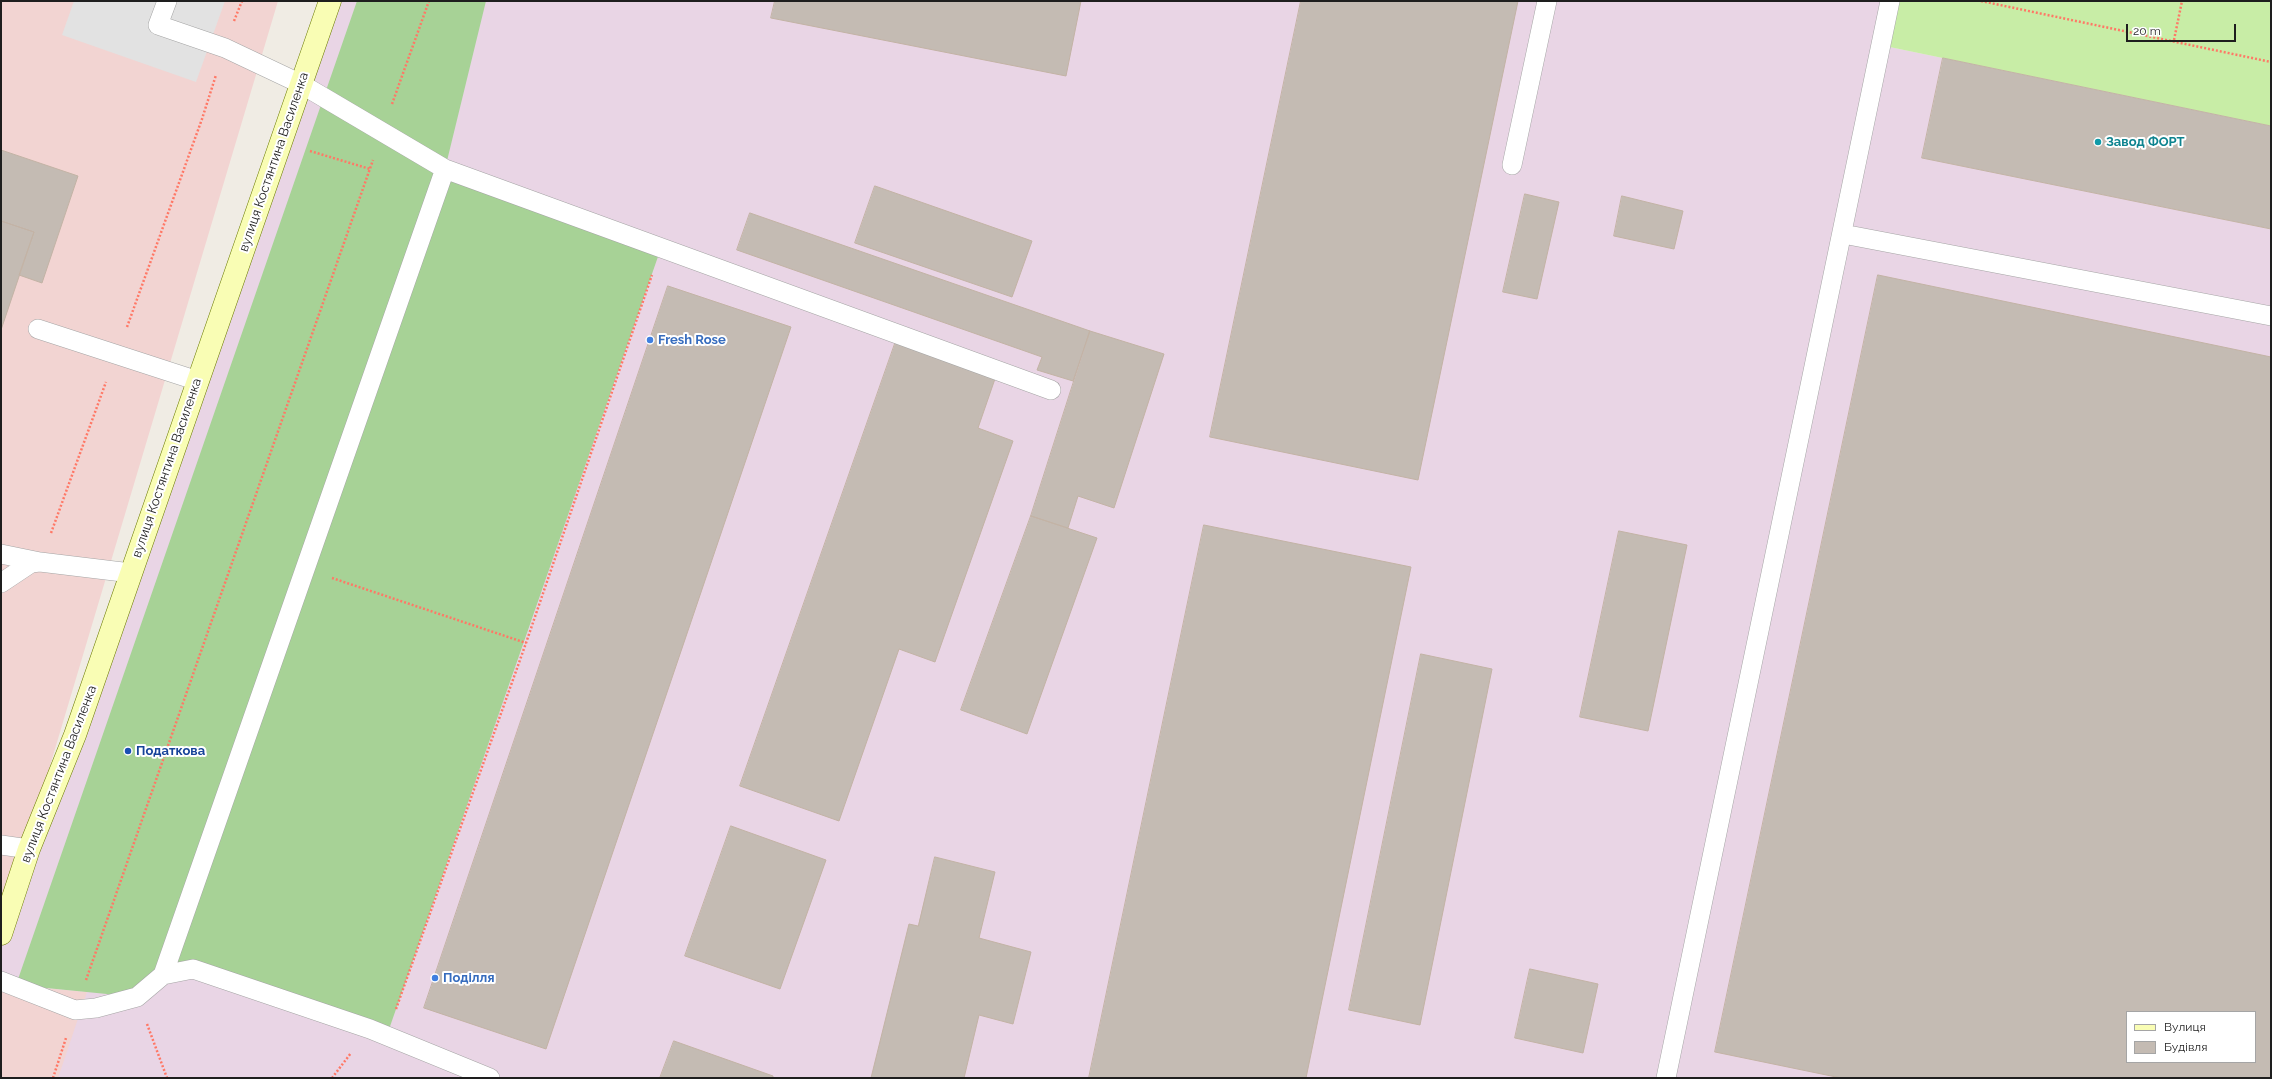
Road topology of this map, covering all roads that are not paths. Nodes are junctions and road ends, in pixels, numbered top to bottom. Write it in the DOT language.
graph roads {
  1 [pos="167,1"];
  2 [pos="330,1"];
  3 [pos="1547,1"];
  4 [pos="1890,1"];
  5 [pos="301,84"];
  6 [pos="1512,165"];
  7 [pos="445,168"];
  8 [pos="1843,234"];
  9 [pos="2271,316"];
  10 [pos="38,329"];
  11 [pos="198,381"];
  12 [pos="1051,390"];
  13 [pos="1,554"];
  14 [pos="40,562"];
  15 [pos="131,573"];
  16 [pos="1,583"];
  17 [pos="1,845"];
  18 [pos="29,849"];
  19 [pos="1,934"];
  20 [pos="163,975"];
  21 [pos="1,981"];
  22 [pos="493,1078"];
  23 [pos="1666,1078"];
  1 -- 5 [label="lane"];
  2 -- 5 [label="street, вулиця Костянтина Василенка"];
  3 -- 6 [label="lane"];
  4 -- 8 [label="lane"];
  5 -- 7 [label="lane"];
  5 -- 11 [label="street, вулиця Костянтина Василенка"];
  7 -- 12 [label="lane"];
  7 -- 20 [label="lane"];
  8 -- 9 [label="lane"];
  8 -- 23 [label="lane"];
  10 -- 11 [label="lane"];
  11 -- 15 [label="street, вулиця Костянтина Василенка"];
  13 -- 14 [label="lane"];
  14 -- 15 [label="lane"];
  14 -- 16 [label="lane"];
  15 -- 18 [label="street, вулиця Костянтина Василенка"];
  17 -- 18 [label="lane"];
  18 -- 19 [label="street, вулиця Костянтина Василенка"];
  20 -- 21 [label="lane"];
  20 -- 22 [label="lane"];
}
